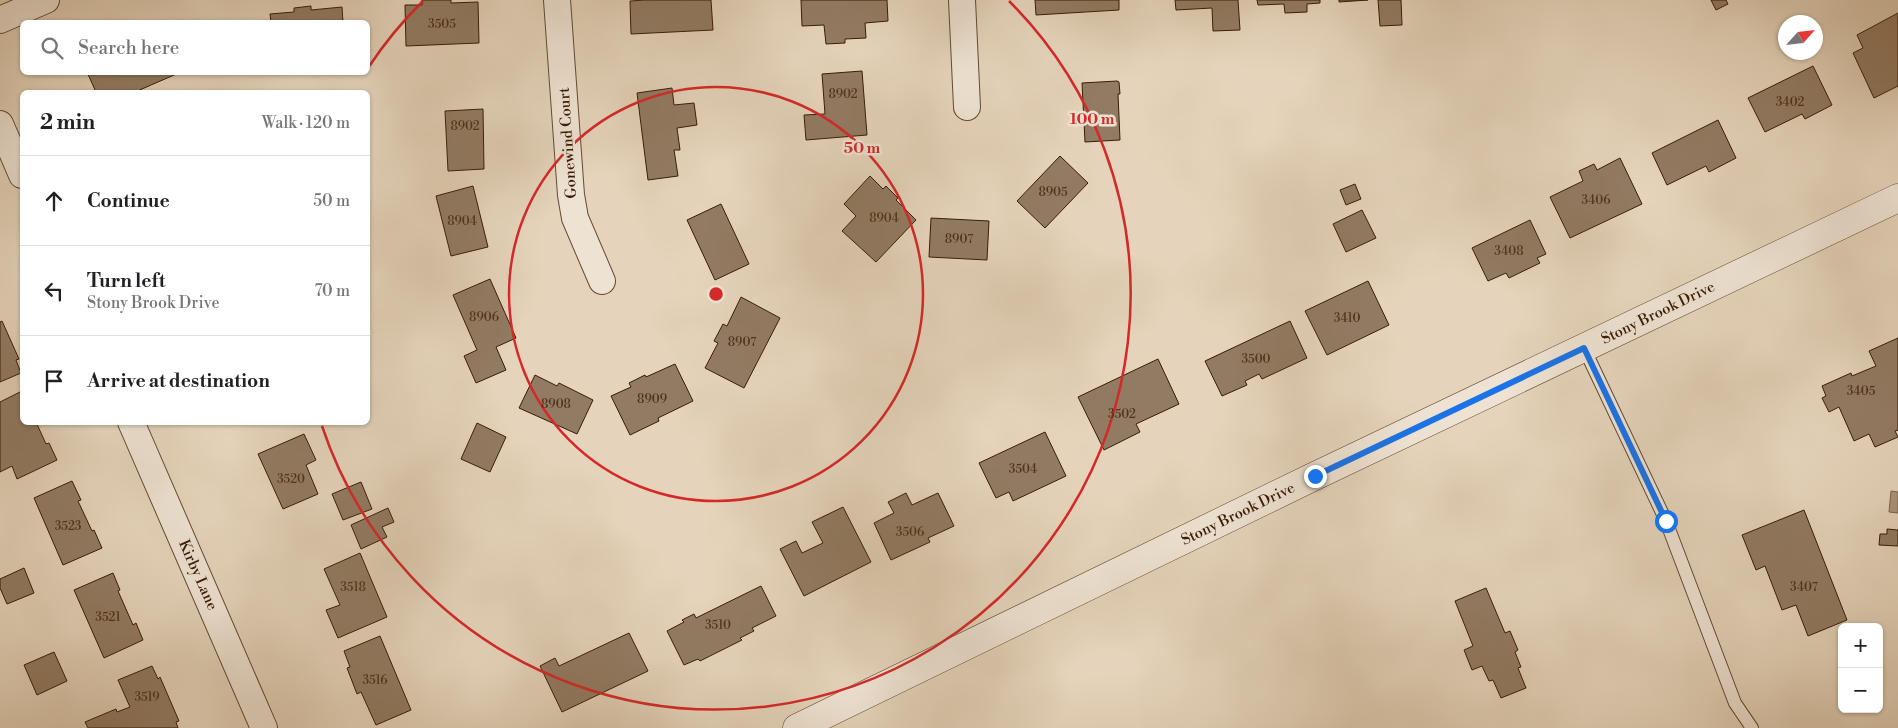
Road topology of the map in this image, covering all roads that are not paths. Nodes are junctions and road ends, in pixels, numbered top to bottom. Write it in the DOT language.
graph roads {
  1 [pos="46,0"];
  2 [pos="558,0"];
  3 [pos="962,0"];
  4 [pos="0,20"];
  5 [pos="966,107"];
  6 [pos="0,124"];
  7 [pos="20,170"];
  8 [pos="1898,198"];
  9 [pos="602,281"];
  10 [pos="1584,348"];
  11 [pos="132,425"];
  12 [pos="264,728"];
  13 [pos="796,728"];
  14 [pos="1752,728"];
  1 -- 4 [label="street"];
  2 -- 9 [label="street, Gonewind Court"];
  3 -- 5 [label="street"];
  6 -- 7 [label="street"];
  8 -- 10 [label="street, Stony Brook Drive"];
  10 -- 13 [label="street, Stony Brook Drive"];
  10 -- 14 [label="lane"];
  11 -- 12 [label="street, Kirby Lane"];
}
